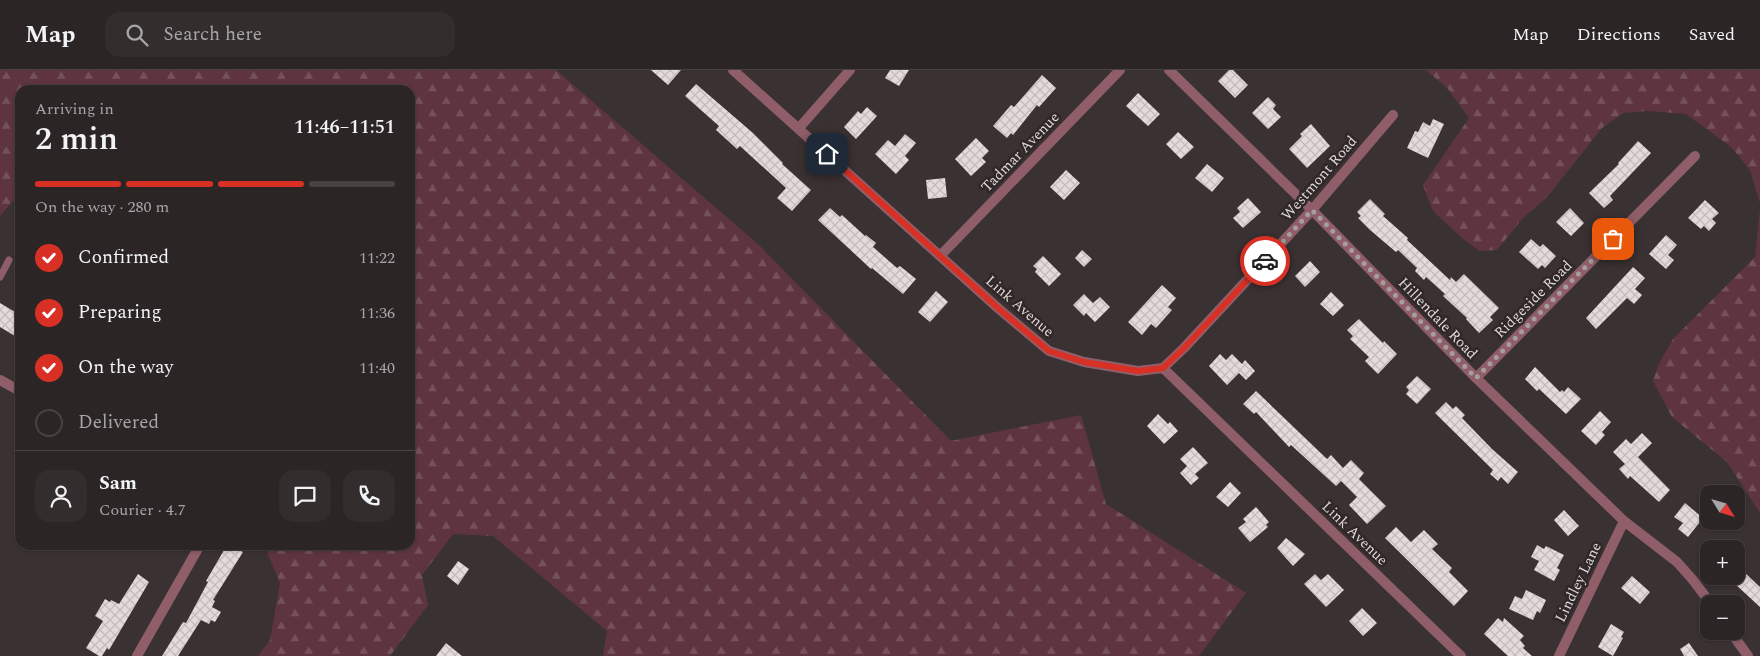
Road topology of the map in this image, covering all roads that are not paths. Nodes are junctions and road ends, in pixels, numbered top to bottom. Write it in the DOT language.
graph roads {
  1 [pos="733,70"];
  2 [pos="850,70"];
  3 [pos="1120,70"];
  4 [pos="1169,70"];
  5 [pos="1392,115"];
  6 [pos="799,128"];
  7 [pos="1695,156"];
  8 [pos="1312,210"];
  9 [pos="941,255"];
  10 [pos="9,260"];
  11 [pos="0,278"];
  12 [pos="1163,368"];
  13 [pos="1476,378"];
  14 [pos="0,380"];
  15 [pos="15,388"];
  16 [pos="1624,521"];
  17 [pos="197,550"];
  18 [pos="1704,595"];
  19 [pos="1736,640"];
  20 [pos="137,656"];
  21 [pos="1461,656"];
  22 [pos="1559,656"];
  23 [pos="1748,656"];
  1 -- 6 [label="street, Link Avenue"];
  2 -- 6 [label="street"];
  3 -- 9 [label="street, Tadmar Avenue"];
  4 -- 8 [label="street, Hillendale Road"];
  5 -- 8 [label="street, Westmont Road"];
  6 -- 9 [label="street, Link Avenue"];
  7 -- 13 [label="street, Ridgeside Road"];
  8 -- 12 [label="street, Westmont Road"];
  8 -- 13 [label="street, Hillendale Road"];
  9 -- 12 [label="street, Link Avenue"];
  10 -- 11 [label="lane"];
  12 -- 21 [label="street, Link Avenue"];
  13 -- 16 [label="street, Hillendale Road"];
  14 -- 15 [label="street"];
  16 -- 18 [label="street, Hillendale Road"];
  16 -- 22 [label="street, Lindley Lane"];
  17 -- 20 [label="street"];
  19 -- 23 [label="street"];
}
